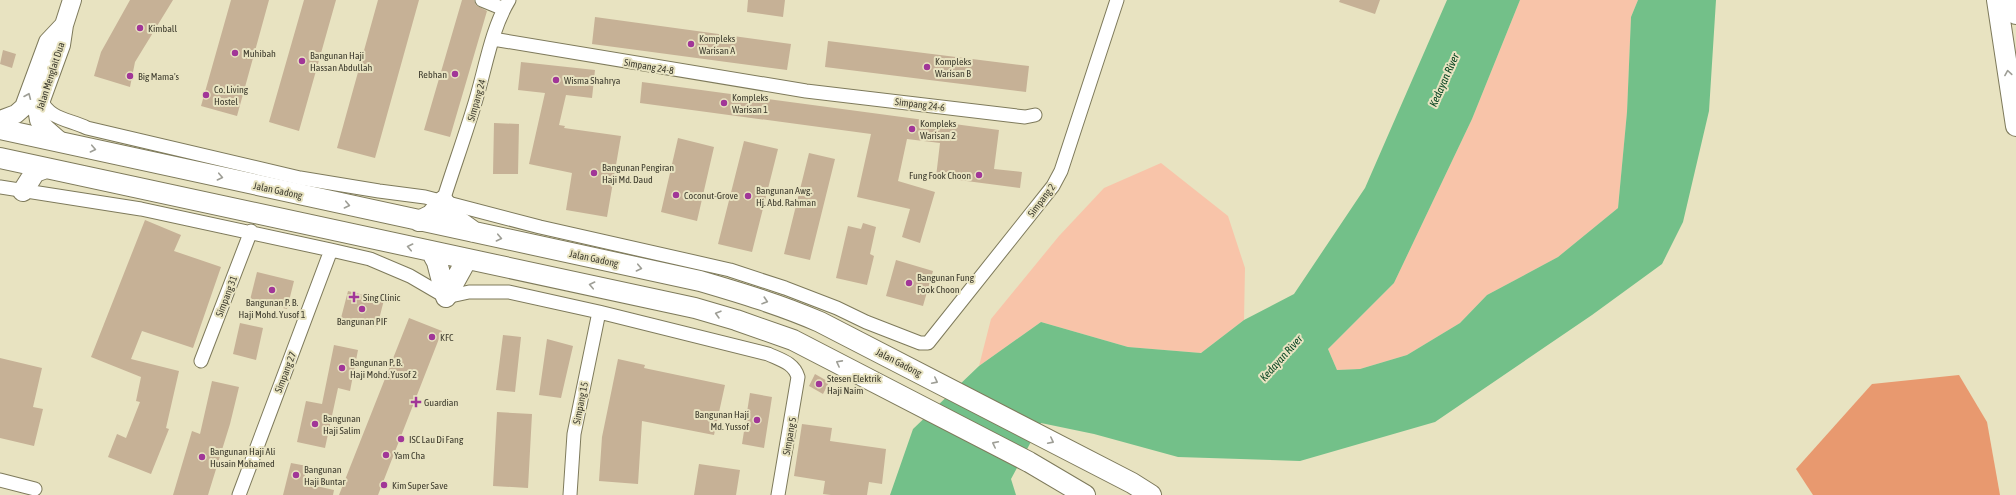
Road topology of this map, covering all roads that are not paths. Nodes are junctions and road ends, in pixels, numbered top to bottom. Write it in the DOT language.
graph roads {
  1 [pos="72,0"];
  2 [pos="482,0"];
  3 [pos="1117,0"];
  4 [pos="1997,0"];
  5 [pos="2014,0"];
  6 [pos="506,4"];
  7 [pos="2016,14"];
  8 [pos="64,25"];
  9 [pos="493,40"];
  10 [pos="806,91"];
  11 [pos="41,100"];
  12 [pos="1035,115"];
  13 [pos="0,120"];
  14 [pos="2016,126"];
  15 [pos="0,129"];
  16 [pos="61,142"];
  17 [pos="0,158"];
  18 [pos="46,168"];
  19 [pos="0,187"];
  20 [pos="23,191"];
  21 [pos="443,201"];
  22 [pos="419,221"];
  23 [pos="251,231"];
  24 [pos="475,233"];
  25 [pos="331,250"];
  26 [pos="430,251"];
  27 [pos="466,259"];
  28 [pos="446,297"];
  29 [pos="599,312"];
  30 [pos="202,361"];
  31 [pos="0,480"];
  32 [pos="35,489"];
  33 [pos="238,495"];
  34 [pos="570,495"];
  35 [pos="778,495"];
  36 [pos="1085,495"];
  37 [pos="1151,495"];
  1 -- 8 [label="street, Jalan Menglait Dua"];
  2 -- 6 [label="street"];
  3 -- 21 [label="street, Simpang 2"];
  14 -- 4 [label="main road, one-way"];
  5 -- 7 [label="main road"];
  6 -- 9 [label="street, Simpang 24"];
  8 -- 11 [label="street, Jalan Menglait Dua"];
  13 -- 8 [label="street, Jalan Menglait Dua, one-way"];
  9 -- 10 [label="street, Simpang 24-8"];
  9 -- 21 [label="street, Simpang 24"];
  10 -- 12 [label="street, Simpang 24-6"];
  11 -- 16 [label="street, Jalan Menglait Dua"];
  11 -- 21 [label="street"];
  15 -- 16 [label="main road, Jalan Gadong"];
  16 -- 22 [label="main road, Jalan Gadong, one-way"];
  17 -- 18 [label="main road"];
  18 -- 20 [label="main road"];
  26 -- 18 [label="main road, one-way"];
  19 -- 20 [label="street"];
  20 -- 23 [label="street"];
  21 -- 22 [label="main road"];
  21 -- 24 [label="main road"];
  22 -- 24 [label="main road, Jalan Gadong"];
  23 -- 25 [label="street"];
  23 -- 30 [label="street, Simpang 31"];
  24 -- 37 [label="main road, Jalan Gadong, one-way"];
  25 -- 28 [label="street"];
  25 -- 33 [label="street, Simpang 27"];
  26 -- 27 [label="main road"];
  26 -- 28 [label="main road"];
  27 -- 28 [label="main road"];
  36 -- 27 [label="main road, one-way"];
  28 -- 29 [label="street"];
  29 -- 34 [label="street, Simpang 15"];
  29 -- 35 [label="street, Simpang 5"];
  31 -- 32 [label="street"];
}
